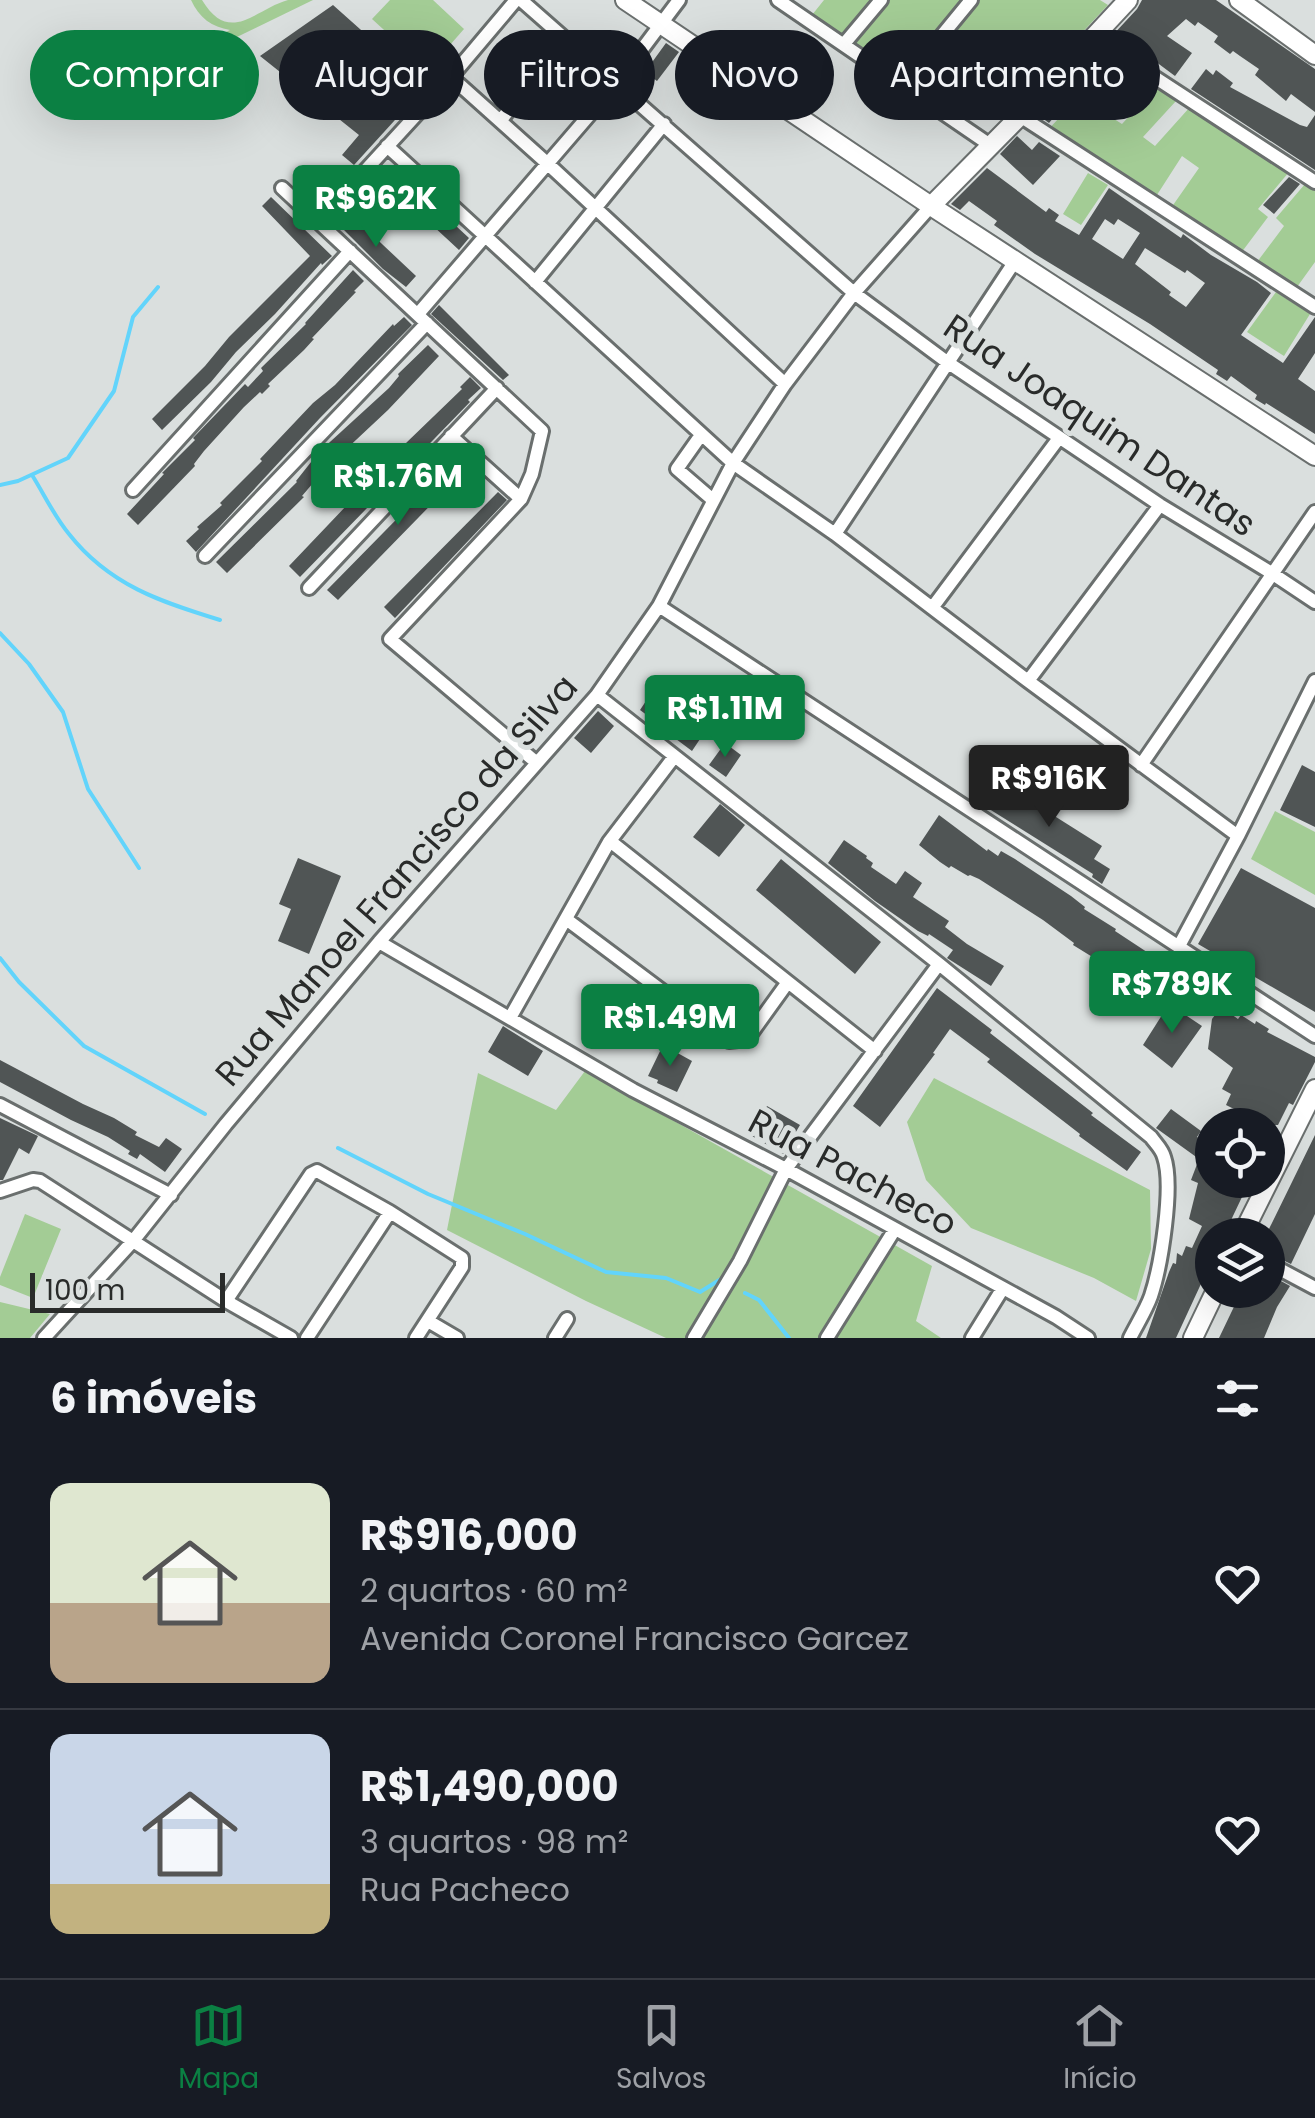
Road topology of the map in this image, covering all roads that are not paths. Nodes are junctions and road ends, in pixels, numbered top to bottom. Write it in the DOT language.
graph roads {
  1 [pos="519,0"];
  2 [pos="625,0"];
  3 [pos="680,0"];
  4 [pos="778,0"];
  5 [pos="880,0"];
  6 [pos="971,0"];
  7 [pos="1128,0"];
  8 [pos="1239,0"];
  9 [pos="662,23"];
  10 [pos="554,30"];
  11 [pos="946,30"];
  12 [pos="1098,30"];
  13 [pos="655,32"];
  14 [pos="844,44"];
  15 [pos="854,51"];
  16 [pos="1315,54"];
  17 [pos="464,62"];
  18 [pos="1160,81"];
  19 [pos="464,88"];
  20 [pos="484,106"];
  21 [pos="655,116"];
  22 [pos="411,120"];
  23 [pos="500,120"];
  24 [pos="585,120"];
  25 [pos="954,120"];
  26 [pos="1016,120"];
  27 [pos="1026,120"];
  28 [pos="664,124"];
  29 [pos="990,145"];
  30 [pos="387,146"];
  31 [pos="548,164"];
  32 [pos="1315,182"];
  33 [pos="282,188"];
  34 [pos="931,206"];
  35 [pos="596,208"];
  36 [pos="318,222"];
  37 [pos="484,236"];
  38 [pos="350,251"];
  39 [pos="1015,261"];
  40 [pos="534,282"];
  41 [pos="854,293"];
  42 [pos="1315,308"];
  43 [pos="422,318"];
  44 [pos="947,362"];
  45 [pos="785,384"];
  46 [pos="497,388"];
  47 [pos="701,435"];
  48 [pos="450,436"];
  49 [pos="1060,438"];
  50 [pos="1315,456"];
  51 [pos="733,463"];
  52 [pos="134,490"];
  53 [pos="521,499"];
  54 [pos="712,500"];
  55 [pos="1160,505"];
  56 [pos="1315,512"];
  57 [pos="835,534"];
  58 [pos="206,556"];
  59 [pos="1273,574"];
  60 [pos="309,588"];
  61 [pos="1315,602"];
  62 [pos="659,606"];
  63 [pos="932,608"];
  64 [pos="1028,681"];
  65 [pos="1315,682"];
  66 [pos="597,694"];
  67 [pos="674,756"];
  68 [pos="537,764"];
  69 [pos="1142,765"];
  70 [pos="1238,836"];
  71 [pos="610,841"];
  72 [pos="566,919"];
  73 [pos="380,942"];
  74 [pos="1178,946"];
  75 [pos="939,964"];
  76 [pos="788,982"];
  77 [pos="510,1018"];
  78 [pos="1315,1036"];
  79 [pos="874,1051"];
  80 [pos="1315,1089"];
  81 [pos="0,1106"];
  82 [pos="786,1169"];
  83 [pos="0,1191"];
  84 [pos="172,1195"];
  85 [pos="390,1212"];
  86 [pos="1250,1218"];
  87 [pos="895,1228"];
  88 [pos="133,1241"];
  89 [pos="1285,1272"];
  90 [pos="1003,1288"];
  91 [pos="1315,1288"];
  92 [pos="226,1301"];
  93 [pos="1207,1308"];
  94 [pos="567,1320"];
  95 [pos="428,1321"];
  96 [pos="44,1338"];
  97 [pos="291,1338"];
  98 [pos="307,1338"];
  99 [pos="416,1338"];
  100 [pos="456,1338"];
  101 [pos="555,1338"];
  102 [pos="694,1338"];
  103 [pos="827,1338"];
  104 [pos="972,1338"];
  105 [pos="1088,1338"];
  106 [pos="1130,1338"];
  107 [pos="1193,1338"];
  1 -- 10 [label="street, Rua Joaquim Dantas"];
  1 -- 17 [label="street"];
  2 -- 9 [label="main road"];
  3 -- 9 [label="street"];
  4 -- 14 [label="street"];
  5 -- 14 [label="street"];
  6 -- 11 [label="street"];
  7 -- 12 [label="main road"];
  8 -- 16 [label="main road"];
  9 -- 13 [label="street"];
  9 -- 34 [label="main road"];
  14 -- 15 [label="street"];
  18 -- 32 [label="street"];
  19 -- 20 [label="street"];
  21 -- 28 [label="street, Rua Joaquim Dantas"];
  22 -- 30 [label="street"];
  23 -- 31 [label="street"];
  24 -- 31 [label="street"];
  25 -- 29 [label="street"];
  26 -- 29 [label="main road"];
  27 -- 42 [label="street"];
  28 -- 35 [label="street"];
  28 -- 41 [label="street, Rua Joaquim Dantas"];
  29 -- 34 [label="main road"];
  30 -- 36 [label="street"];
  30 -- 37 [label="street"];
  31 -- 35 [label="street"];
  31 -- 37 [label="street"];
  33 -- 36 [label="street"];
  34 -- 39 [label="main road"];
  34 -- 41 [label="street, Rua Manoel Francisco da Silva"];
  35 -- 40 [label="street"];
  35 -- 45 [label="street"];
  36 -- 38 [label="street"];
  37 -- 40 [label="street"];
  37 -- 43 [label="street"];
  38 -- 43 [label="street"];
  38 -- 52 [label="street"];
  39 -- 44 [label="street"];
  39 -- 50 [label="main road"];
  40 -- 47 [label="street"];
  41 -- 44 [label="street, Rua Joaquim Dantas"];
  41 -- 45 [label="street, Rua Manoel Francisco da Silva"];
  43 -- 46 [label="street"];
  43 -- 58 [label="street"];
  44 -- 49 [label="street, Rua Joaquim Dantas"];
  44 -- 57 [label="street"];
  45 -- 51 [label="street, Rua Manoel Francisco da Silva"];
  46 -- 48 [label="street"];
  46 -- 53 [label="street"];
  47 -- 51 [label="street"];
  47 -- 54 [label="street"];
  48 -- 53 [label="street"];
  48 -- 60 [label="street"];
  49 -- 55 [label="street, Rua Joaquim Dantas"];
  49 -- 63 [label="street"];
  51 -- 54 [label="street, Rua Manoel Francisco da Silva"];
  51 -- 57 [label="street"];
  53 -- 68 [label="street"];
  54 -- 62 [label="street, Rua Manoel Francisco da Silva"];
  55 -- 59 [label="street, Rua Joaquim Dantas"];
  55 -- 64 [label="street"];
  56 -- 59 [label="street"];
  57 -- 63 [label="street"];
  59 -- 61 [label="street, Rua Joaquim Dantas"];
  59 -- 69 [label="street"];
  62 -- 66 [label="street, Rua Manoel Francisco da Silva"];
  62 -- 74 [label="street"];
  63 -- 64 [label="street"];
  64 -- 69 [label="street"];
  65 -- 70 [label="street"];
  66 -- 67 [label="street"];
  66 -- 68 [label="street, Rua Manoel Francisco da Silva"];
  67 -- 71 [label="street"];
  67 -- 75 [label="street"];
  68 -- 73 [label="street, Rua Manoel Francisco da Silva"];
  69 -- 70 [label="street"];
  70 -- 74 [label="street"];
  71 -- 72 [label="street"];
  71 -- 76 [label="street"];
  72 -- 76 [label="street"];
  72 -- 77 [label="street"];
  73 -- 77 [label="street, Rua Pacheco"];
  73 -- 84 [label="street, Rua Manoel Francisco da Silva"];
  74 -- 78 [label="street"];
  75 -- 79 [label="street"];
  75 -- 106 [label="street"];
  76 -- 79 [label="street"];
  77 -- 82 [label="street, Rua Pacheco"];
  79 -- 82 [label="street"];
  80 -- 86 [label="main road"];
  81 -- 84 [label="street"];
  82 -- 87 [label="street, Rua Pacheco"];
  82 -- 102 [label="street"];
  83 -- 88 [label="street"];
  84 -- 88 [label="street, Rua Manoel Francisco da Silva"];
  85 -- 92 [label="street"];
  85 -- 95 [label="street"];
  85 -- 98 [label="street"];
  87 -- 90 [label="street, Rua Pacheco"];
  87 -- 103 [label="street"];
  88 -- 92 [label="street"];
  88 -- 96 [label="street, Rua Manoel Francisco da Silva"];
  89 -- 91 [label="street"];
  90 -- 104 [label="street"];
  90 -- 105 [label="street, Rua Pacheco"];
  92 -- 97 [label="street"];
  93 -- 107 [label="main road"];
  94 -- 101 [label="street"];
  95 -- 99 [label="street"];
  95 -- 100 [label="street"];
}
